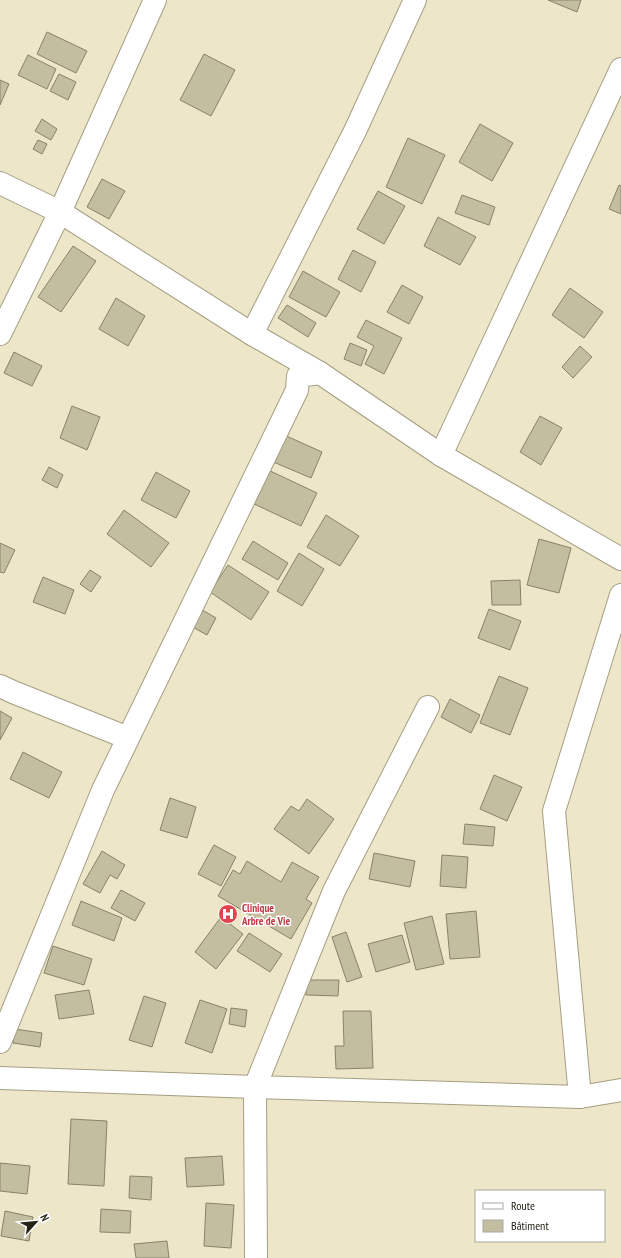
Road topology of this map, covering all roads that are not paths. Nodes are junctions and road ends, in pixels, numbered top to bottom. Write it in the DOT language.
graph roads {
  1 [pos="155,0"];
  2 [pos="415,0"];
  3 [pos="621,69"];
  4 [pos="0,183"];
  5 [pos="60,212"];
  6 [pos="0,334"];
  7 [pos="252,334"];
  8 [pos="320,373"];
  9 [pos="441,455"];
  10 [pos="621,559"];
  11 [pos="621,595"];
  12 [pos="0,686"];
  13 [pos="428,707"];
  14 [pos="128,738"];
  15 [pos="0,1042"];
  16 [pos="0,1078"];
  17 [pos="256,1087"];
  18 [pos="621,1090"];
  19 [pos="580,1097"];
  20 [pos="256,1258"];
  1 -- 5 [label="street"];
  2 -- 7 [label="street"];
  3 -- 9 [label="street"];
  4 -- 5 [label="street"];
  5 -- 6 [label="street"];
  5 -- 7 [label="street"];
  7 -- 8 [label="street"];
  8 -- 9 [label="street"];
  8 -- 14 [label="street"];
  9 -- 10 [label="street"];
  11 -- 19 [label="street"];
  12 -- 14 [label="street"];
  13 -- 17 [label="street"];
  14 -- 15 [label="street"];
  16 -- 17 [label="street"];
  17 -- 19 [label="street"];
  17 -- 20 [label="street"];
  18 -- 19 [label="street"];
}
